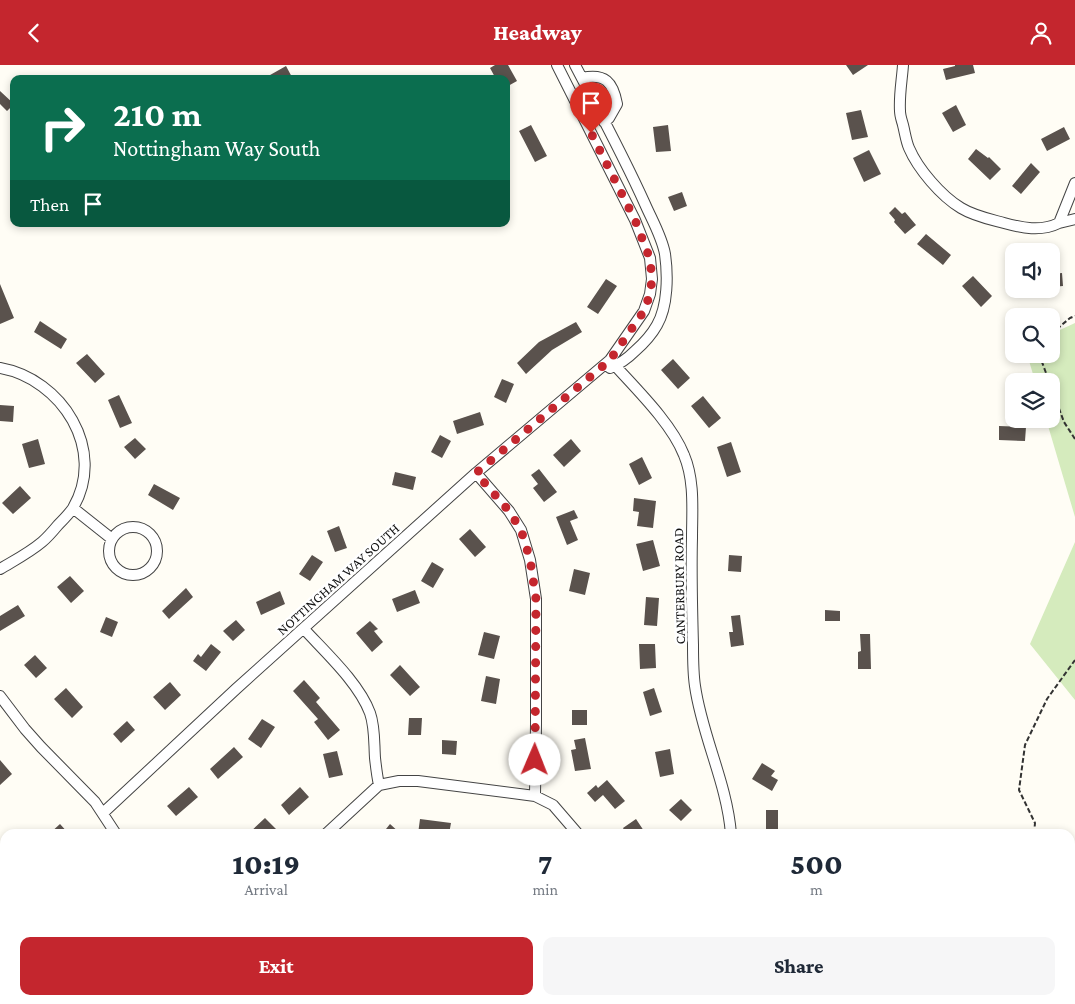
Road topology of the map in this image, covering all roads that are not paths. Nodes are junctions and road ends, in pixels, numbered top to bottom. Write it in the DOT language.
graph roads {
  1 [pos="557,65"];
  2 [pos="575,65"];
  3 [pos="903,65"];
  4 [pos="582,79"];
  5 [pos="604,122"];
  6 [pos="1075,183"];
  7 [pos="1075,219"];
  8 [pos="1059,223"];
  9 [pos="613,363"];
  10 [pos="0,369"];
  11 [pos="476,473"];
  12 [pos="73,509"];
  13 [pos="112,539"];
  14 [pos="0,569"];
  15 [pos="304,629"];
  16 [pos="0,695"];
  17 [pos="378,785"];
  18 [pos="535,796"];
  19 [pos="103,813"];
  20 [pos="113,829"];
  21 [pos="331,829"];
  22 [pos="574,829"];
  23 [pos="730,829"];
  1 -- 9 [label="street, NOTTINGHAM WAY SOUTH"];
  2 -- 4 [label="street, NOTTINGHAM WAY SOUTH"];
  3 -- 8 [label="street"];
  4 -- 5 [label="street, NOTTINGHAM WAY SOUTH"];
  4 -- 5 [label="street"];
  5 -- 9 [label="street, NOTTINGHAM WAY SOUTH"];
  6 -- 8 [label="street"];
  7 -- 8 [label="street"];
  9 -- 11 [label="street, NOTTINGHAM WAY SOUTH"];
  9 -- 23 [label="street, CANTERBURY ROAD"];
  10 -- 12 [label="street"];
  11 -- 15 [label="street, NOTTINGHAM WAY SOUTH"];
  11 -- 18 [label="street"];
  12 -- 13 [label="street"];
  12 -- 14 [label="street"];
  13 -- 13 [label="street"];
  15 -- 17 [label="street"];
  15 -- 19 [label="street, NOTTINGHAM WAY SOUTH"];
  16 -- 19 [label="street"];
  17 -- 18 [label="street"];
  17 -- 21 [label="street"];
  18 -- 22 [label="street"];
  19 -- 20 [label="street"];
}
